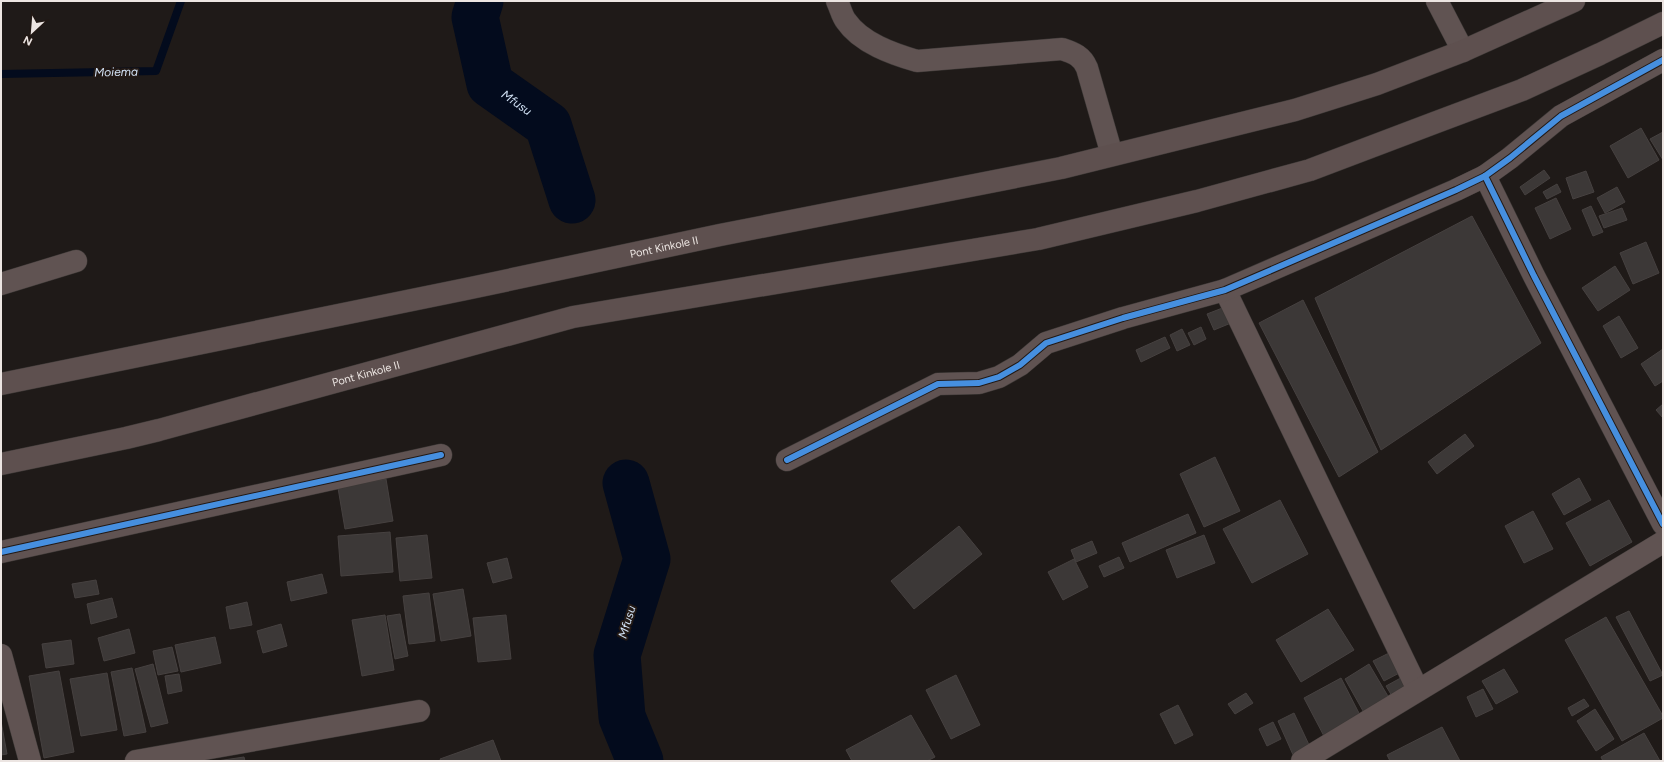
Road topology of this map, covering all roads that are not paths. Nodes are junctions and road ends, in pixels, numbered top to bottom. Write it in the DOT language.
graph roads {
  1 [pos="837,1"];
  2 [pos="1436,1"];
  3 [pos="1574,1"];
  4 [pos="1662,25"];
  5 [pos="1463,51"];
  6 [pos="1663,60"];
  7 [pos="1112,155"];
  8 [pos="1484,176"];
  9 [pos="76,261"];
  10 [pos="1,284"];
  11 [pos="1225,290"];
  12 [pos="1,384"];
  13 [pos="441,455"];
  14 [pos="787,460"];
  15 [pos="1,464"];
  16 [pos="1663,524"];
  17 [pos="1663,542"];
  18 [pos="1,552"];
  19 [pos="1,655"];
  20 [pos="1418,690"];
  21 [pos="419,711"];
  22 [pos="30,761"];
  23 [pos="136,761"];
  24 [pos="1302,761"];
  1 -- 7 [label="street"];
  2 -- 5 [label="street"];
  3 -- 5 [label="highway, Pont Kinkole II"];
  4 -- 15 [label="highway, Pont Kinkole II"];
  5 -- 7 [label="highway, Pont Kinkole II"];
  6 -- 8 [label="street"];
  7 -- 12 [label="highway, Pont Kinkole II"];
  8 -- 11 [label="street"];
  8 -- 16 [label="street"];
  9 -- 10 [label="street"];
  11 -- 14 [label="street"];
  11 -- 20 [label="street"];
  13 -- 18 [label="street"];
  17 -- 20 [label="street"];
  19 -- 22 [label="street"];
  20 -- 24 [label="street"];
  21 -- 23 [label="street"];
}
